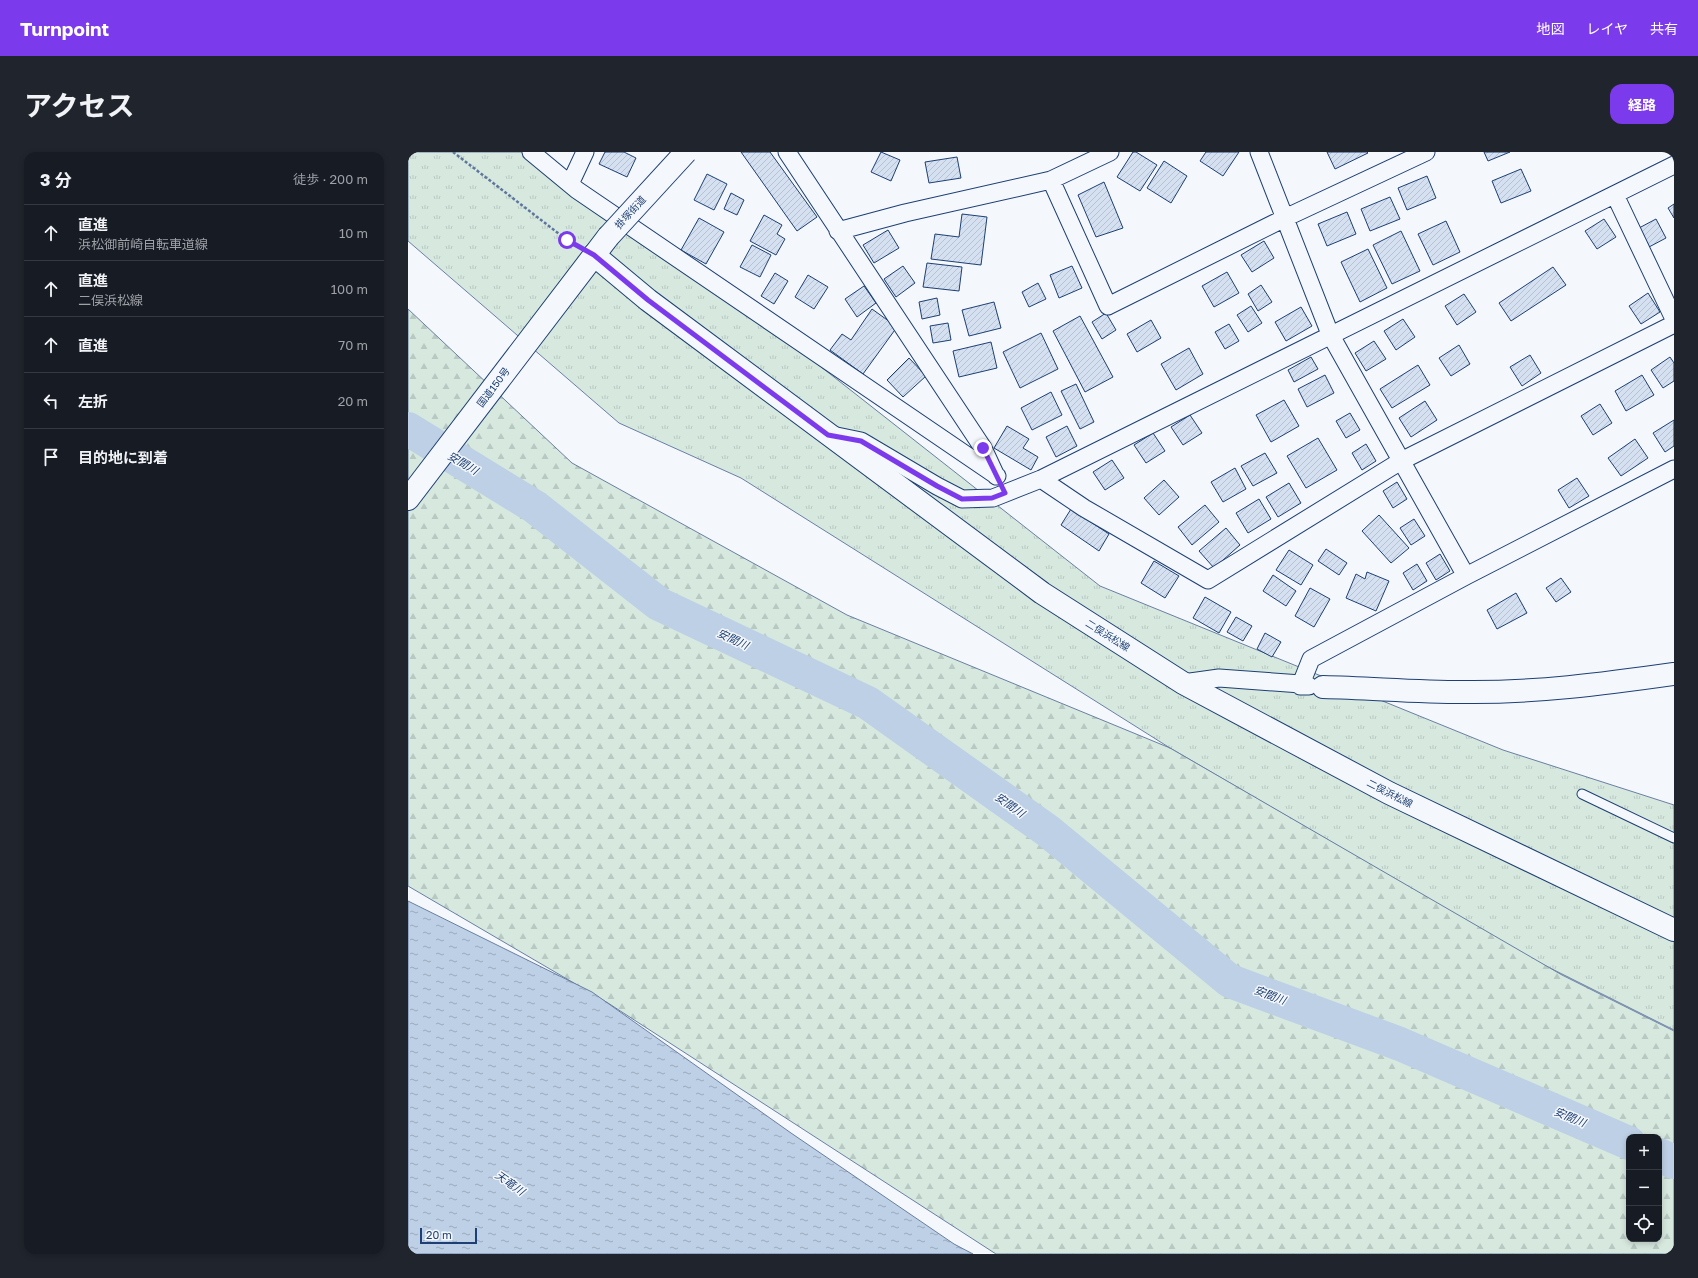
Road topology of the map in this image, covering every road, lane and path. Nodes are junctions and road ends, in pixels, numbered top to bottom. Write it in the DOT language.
graph roads {
  1 [pos="453,152"];
  2 [pos="531,152"];
  3 [pos="585,152"];
  4 [pos="686,152"];
  5 [pos="787,152"];
  6 [pos="1110,152"];
  7 [pos="1259,152"];
  8 [pos="1426,152"];
  9 [pos="1674,165"];
  10 [pos="1051,180"];
  11 [pos="570,184"];
  12 [pos="1615,195"];
  13 [pos="1285,218"];
  14 [pos="838,231"];
  15 [pos="594,255"];
  16 [pos="578,275"];
  17 [pos="1674,319"];
  18 [pos="1674,324"];
  19 [pos="1330,334"];
  20 [pos="828,435"];
  21 [pos="1401,461"];
  22 [pos="1674,469"];
  23 [pos="996,476"];
  24 [pos="1041,479"];
  25 [pos="1005,493"];
  26 [pos="408,499"];
  27 [pos="1466,576"];
  28 [pos="1674,674"];
  29 [pos="1183,683"];
  30 [pos="1301,684"];
  31 [pos="1323,687"];
  32 [pos="1582,794"];
  33 [pos="1674,838"];
  34 [pos="1674,930"];
  1 -- 15 [label="path"];
  2 -- 11 [label="street"];
  3 -- 11 [label="street"];
  4 -- 15 [label="main road, 掛塚街道, bridge"];
  5 -- 14 [label="street"];
  6 -- 10 [label="street"];
  7 -- 13 [label="street"];
  8 -- 13 [label="street"];
  9 -- 12 [label="street"];
  10 -- 13 [label="street"];
  10 -- 14 [label="street"];
  11 -- 23 [label="street"];
  12 -- 17 [label="street"];
  12 -- 19 [label="street"];
  13 -- 19 [label="street"];
  14 -- 23 [label="street"];
  15 -- 16 [label="main road, 掛塚街道"];
  15 -- 20 [label="main road, 二俣浜松線"];
  16 -- 26 [label="main road, 国道150号"];
  18 -- 21 [label="street"];
  19 -- 21 [label="street"];
  19 -- 24 [label="street"];
  20 -- 25 [label="street"];
  20 -- 29 [label="main road, 二俣浜松線"];
  21 -- 24 [label="street"];
  21 -- 27 [label="street"];
  22 -- 27 [label="street"];
  23 -- 25 [label="street"];
  24 -- 25 [label="street"];
  27 -- 30 [label="street"];
  28 -- 31 [label="main road"];
  29 -- 30 [label="street"];
  29 -- 34 [label="main road, 二俣浜松線"];
  30 -- 31 [label="street"];
  32 -- 33 [label="lane"];
}
